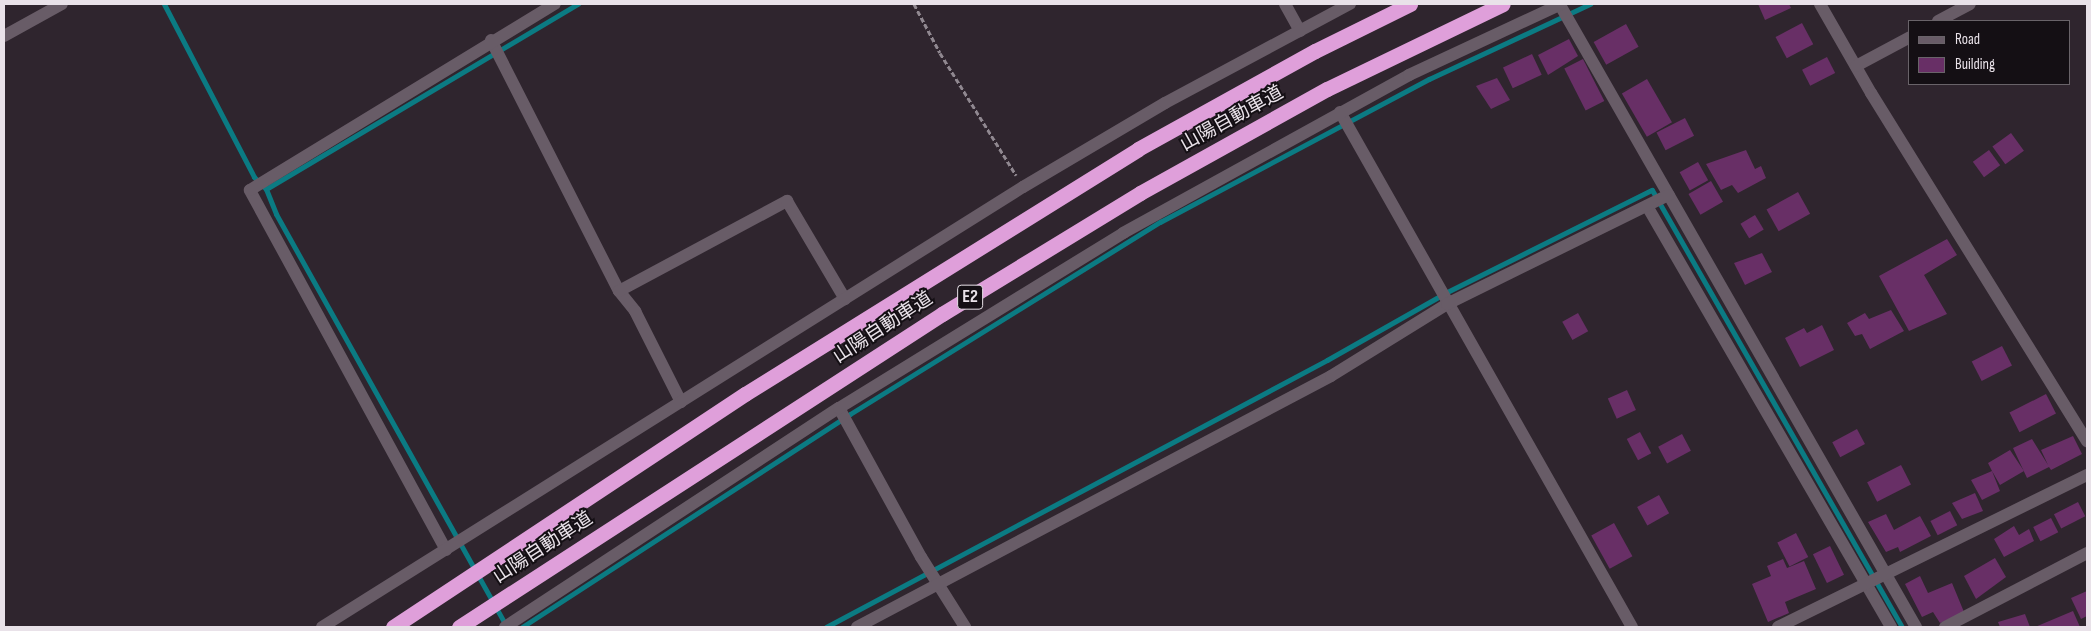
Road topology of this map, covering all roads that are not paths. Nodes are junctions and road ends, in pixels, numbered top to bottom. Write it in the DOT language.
graph roads {
  1 [pos="62,4"];
  2 [pos="555,4"];
  3 [pos="1285,4"];
  4 [pos="1350,4"];
  5 [pos="1410,4"];
  6 [pos="1503,4"];
  7 [pos="1820,4"];
  8 [pos="1970,4"];
  9 [pos="1563,9"];
  10 [pos="1940,20"];
  11 [pos="1300,31"];
  12 [pos="4,36"];
  13 [pos="1908,38"];
  14 [pos="496,48"];
  15 [pos="1856,66"];
  16 [pos="1343,119"];
  17 [pos="1658,200"];
  18 [pos="619,291"];
  19 [pos="1443,298"];
  20 [pos="845,299"];
  21 [pos="681,402"];
  22 [pos="843,415"];
  23 [pos="2087,442"];
  24 [pos="2087,475"];
  25 [pos="450,547"];
  26 [pos="2087,553"];
  27 [pos="1876,578"];
  28 [pos="938,581"];
  29 [pos="509,624"];
  30 [pos="322,627"];
  31 [pos="393,627"];
  32 [pos="459,627"];
  33 [pos="857,627"];
  34 [pos="965,627"];
  35 [pos="1632,627"];
  36 [pos="1778,627"];
  37 [pos="1891,627"];
  38 [pos="1916,627"];
  39 [pos="1945,627"];
  1 -- 12 [label="street"];
  2 -- 14 [label="street"];
  3 -- 11 [label="street"];
  4 -- 11 [label="street"];
  5 -- 31 [label="highway, 山陽自動車道 / E2"];
  6 -- 32 [label="highway, 山陽自動車道 / E2"];
  7 -- 15 [label="street"];
  8 -- 10 [label="street"];
  9 -- 16 [label="street"];
  9 -- 17 [label="street"];
  11 -- 20 [label="street"];
  13 -- 15 [label="street"];
  14 -- 18 [label="street"];
  14 -- 25 [label="street"];
  15 -- 23 [label="street"];
  16 -- 19 [label="street"];
  16 -- 22 [label="street"];
  17 -- 19 [label="street"];
  17 -- 27 [label="street"];
  17 -- 27 [label="street"];
  18 -- 20 [label="street"];
  18 -- 21 [label="street"];
  19 -- 28 [label="street"];
  19 -- 35 [label="street"];
  20 -- 21 [label="street"];
  21 -- 25 [label="street"];
  22 -- 28 [label="street"];
  22 -- 29 [label="street"];
  24 -- 27 [label="street"];
  25 -- 30 [label="street"];
  26 -- 39 [label="street"];
  27 -- 36 [label="street"];
  27 -- 37 [label="street"];
  27 -- 38 [label="street"];
  28 -- 33 [label="street"];
  28 -- 34 [label="street"];
}
